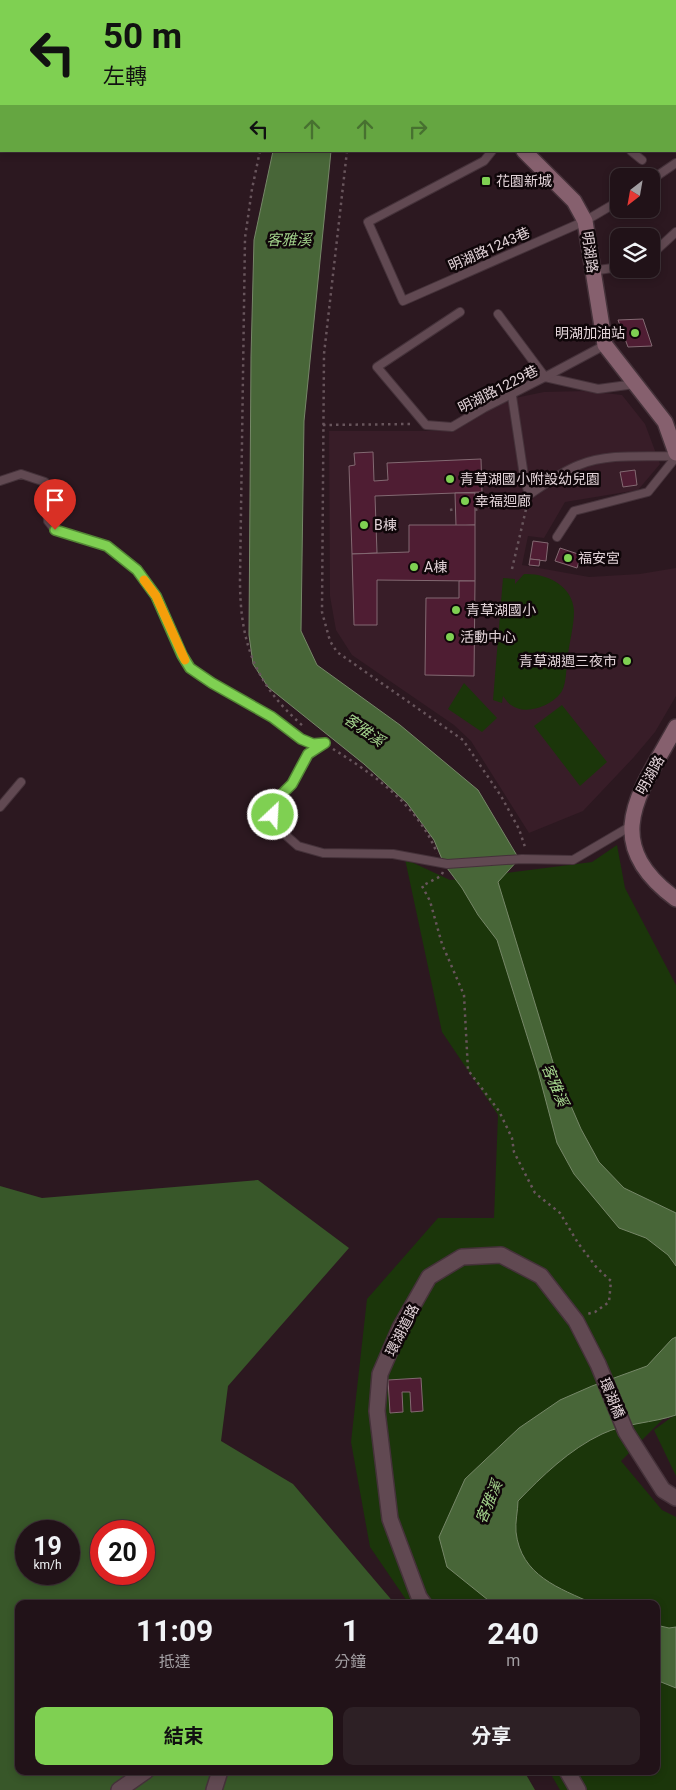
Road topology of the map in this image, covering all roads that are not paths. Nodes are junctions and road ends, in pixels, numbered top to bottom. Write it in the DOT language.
graph roads {
  1 [pos="491,152"];
  2 [pos="525,152"];
  3 [pos="632,152"];
  4 [pos="642,160"];
  5 [pos="676,163"];
  6 [pos="660,174"];
  7 [pos="610,206"];
  8 [pos="585,221"];
  9 [pos="676,232"];
  10 [pos="660,247"];
  11 [pos="610,268"];
  12 [pos="592,271"];
  13 [pos="460,312"];
  14 [pos="498,314"];
  15 [pos="605,345"];
  16 [pos="545,377"];
  17 [pos="637,384"];
  18 [pos="512,396"];
  19 [pos="676,455"];
  20 [pos="0,481"];
  21 [pos="557,537"];
  22 [pos="676,727"];
  23 [pos="21,782"];
  24 [pos="0,807"];
  25 [pos="631,826"];
  26 [pos="676,899"];
  27 [pos="598,1364"];
  28 [pos="676,1498"];
  29 [pos="421,1600"];
  30 [pos="140,1775"];
  31 [pos="219,1775"];
  32 [pos="569,1775"];
  33 [pos="119,1790"];
  34 [pos="214,1790"];
  35 [pos="578,1790"];
  1 -- 8 [label="lane, 明湖路1243巷"];
  2 -- 8 [label="street, 明湖路"];
  3 -- 4 [label="lane"];
  5 -- 6 [label="lane"];
  7 -- 8 [label="lane, 明湖路1243巷"];
  8 -- 12 [label="street, 明湖路"];
  9 -- 10 [label="lane"];
  11 -- 12 [label="lane"];
  12 -- 15 [label="street, 明湖路"];
  13 -- 18 [label="lane, 明湖路1229巷"];
  14 -- 16 [label="lane"];
  15 -- 16 [label="lane"];
  15 -- 17 [label="street, 明湖路"];
  16 -- 17 [label="lane, 明湖路1229巷"];
  16 -- 18 [label="lane, 明湖路1229巷"];
  17 -- 19 [label="street, 明湖路"];
  18 -- 19 [label="lane"];
  19 -- 21 [label="lane"];
  20 -- 25 [label="lane"];
  22 -- 25 [label="street, 明湖路"];
  23 -- 24 [label="lane"];
  25 -- 26 [label="street, 明湖路"];
  27 -- 28 [label="street, 環湖橋"];
  27 -- 29 [label="street, 環湖道路"];
  30 -- 33 [label="street"];
  31 -- 34 [label="street"];
  32 -- 35 [label="street"];
}
